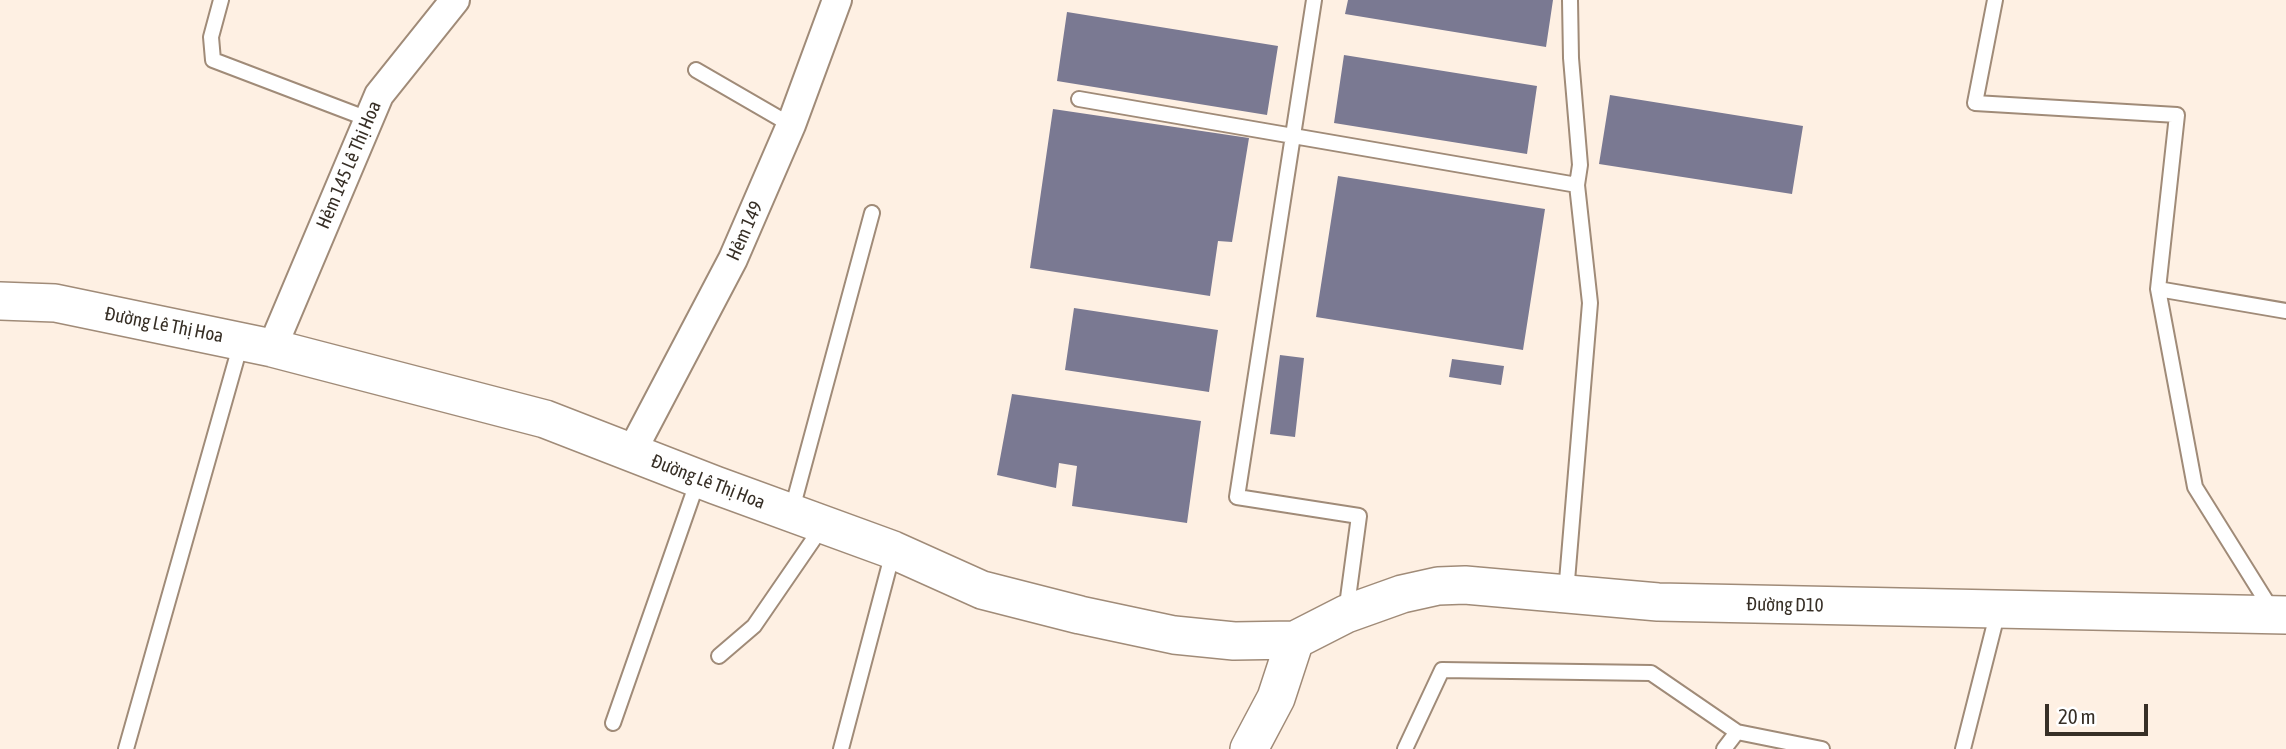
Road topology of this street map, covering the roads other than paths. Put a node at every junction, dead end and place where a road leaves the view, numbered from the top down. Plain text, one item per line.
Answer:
1 (221, 0) edge
2 (455, 0) edge
3 (837, 0) edge
4 (1314, 0) edge
5 (1570, 0) edge
6 (1995, 0) edge
7 (696, 70) dead end
8 (1079, 99) dead end
9 (369, 119) junction
10 (791, 125) junction
11 (1293, 135) junction
12 (1577, 186) junction
13 (872, 213) dead end
14 (2158, 289) junction
15 (0, 301) edge
16 (2286, 311) edge
17 (257, 344) junction
18 (631, 453) junction
19 (698, 478) junction
20 (807, 519) junction
21 (893, 550) junction
22 (1566, 595) junction
23 (1999, 609) junction
24 (1346, 614) junction
25 (2281, 615) edge
26 (1295, 640) junction
27 (719, 656) dead end
28 (613, 723) dead end
29 (1737, 732) junction
30 (126, 749) edge
31 (841, 749) edge
32 (1249, 749) edge
33 (1405, 749) edge
34 (1724, 749) edge
35 (1822, 749) edge
36 (1963, 749) edge

1 - 9 lane
2 - 9 street, Hẻm 145 Lê Thị Hoa
3 - 10 street, Hẻm 149
4 - 11 lane
5 - 12 lane
6 - 14 lane
7 - 10 lane
8 - 11 lane
9 - 17 street, Hẻm 145 Lê Thị Hoa
10 - 18 street, Hẻm 149
11 - 12 lane
11 - 24 lane
12 - 22 lane
13 - 20 lane
14 - 16 lane
14 - 25 lane
15 - 17 street, Đường Lê Thị Hoa
17 - 18 street, Đường Lê Thị Hoa
17 - 30 lane
18 - 19 street, Đường Lê Thị Hoa
19 - 20 street, Đường Lê Thị Hoa
19 - 28 lane
20 - 21 street, Đường Lê Thị Hoa
20 - 27 lane
21 - 26 street, Đường Lê Thị Hoa
21 - 31 lane
22 - 23 street, Đường D10
22 - 24 street, Đường D10
23 - 25 street, Đường D10
23 - 36 lane
24 - 26 street, Đường D10
26 - 32 street
29 - 33 lane
29 - 34 lane
29 - 35 lane

